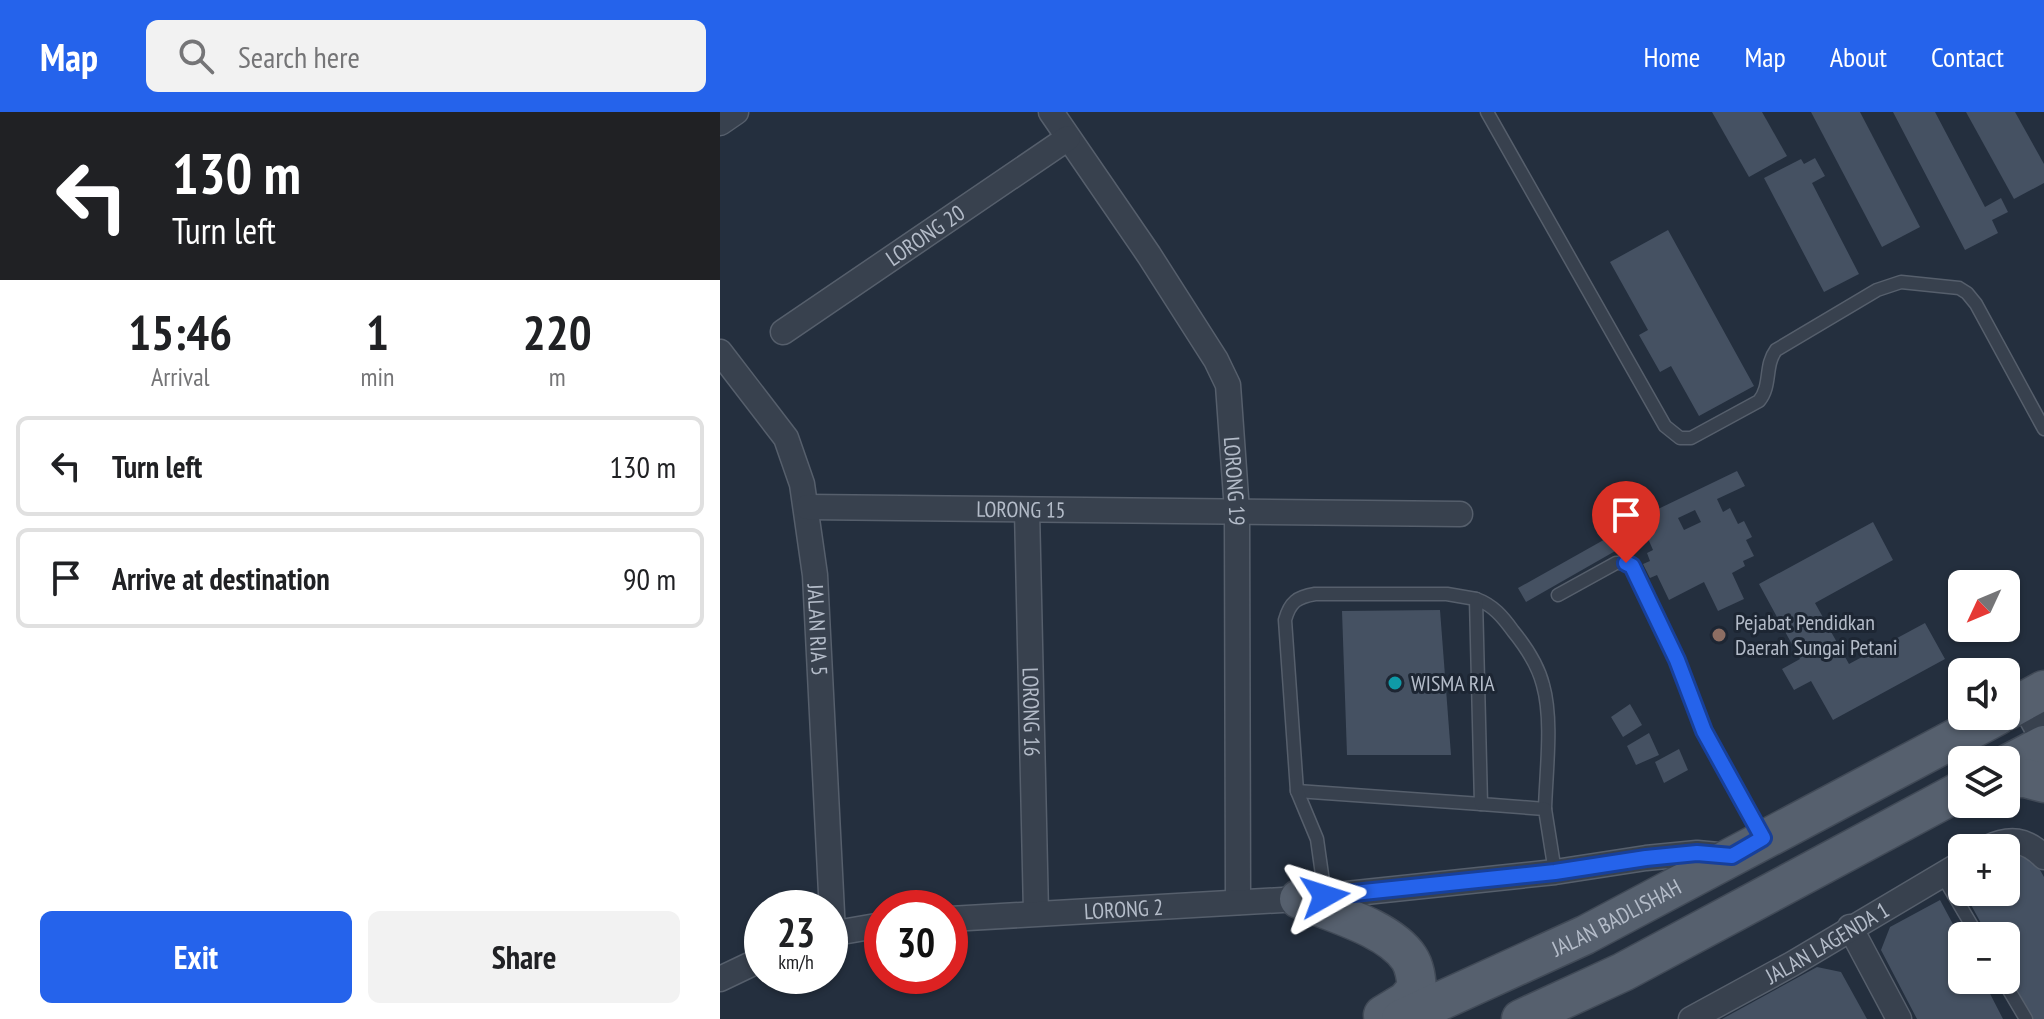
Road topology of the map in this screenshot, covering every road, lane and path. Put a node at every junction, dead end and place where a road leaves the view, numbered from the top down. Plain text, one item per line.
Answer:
1 (736, 112) edge
2 (1051, 112) edge
3 (1487, 112) edge
4 (720, 123) edge
5 (1068, 138) junction
6 (783, 332) dead end
7 (720, 352) edge
8 (2044, 429) edge
9 (807, 507) junction
10 (1027, 510) junction
11 (1237, 511) junction
12 (1460, 514) dead end
13 (1558, 595) dead end
14 (1476, 599) junction
15 (2020, 706) edge
16 (1969, 730) edge
17 (2044, 735) edge
18 (2044, 745) edge
19 (2020, 758) edge
20 (2020, 778) edge
21 (2044, 783) edge
22 (1297, 791) junction
23 (1948, 798) edge
24 (1481, 804) junction
25 (1545, 809) junction
26 (2020, 842) edge
27 (1747, 847) junction
28 (2038, 851) edge
29 (1948, 871) edge
30 (1555, 872) junction
31 (829, 890) edge
32 (1312, 898) junction
33 (1238, 902) junction
34 (1036, 913) junction
35 (968, 918) edge
36 (1850, 927) junction
37 (744, 968) edge
38 (720, 979) edge
39 (2011, 994) edge
40 (1897, 1018) edge
41 (1377, 1019) edge
42 (1401, 1019) edge
43 (1521, 1019) edge
44 (1691, 1019) edge
45 (2026, 1019) edge

1 - 4 street
2 - 5 street, LORONG 19
3 - 8 lane
5 - 6 street, LORONG 20
5 - 11 street, LORONG 19
7 - 9 street, JALAN RIA 5
9 - 10 street, LORONG 15
9 - 31 street, JALAN RIA 5
10 - 11 street, LORONG 15
10 - 34 street, LORONG 16
11 - 12 street, LORONG 15
11 - 33 street, LORONG 19
13 - 27 lane
14 - 22 lane
14 - 24 lane
14 - 25 lane
15 - 17 street
16 - 27 main road, JALAN BADLISHAH
18 - 19 main road
20 - 21 main road
22 - 24 lane
22 - 32 lane
23 - 43 main road
24 - 25 lane
25 - 30 lane
26 - 28 street
27 - 30 street, LORONG 2
27 - 42 main road, JALAN BADLISHAH
29 - 36 street, JALAN LAGENDA 1
30 - 32 street, LORONG 2
32 - 33 street, LORONG 2
32 - 41 main road
33 - 34 street, LORONG 2
34 - 35 street, LORONG 2
36 - 40 street
36 - 44 street, JALAN LAGENDA 1
37 - 38 street
39 - 45 lane

